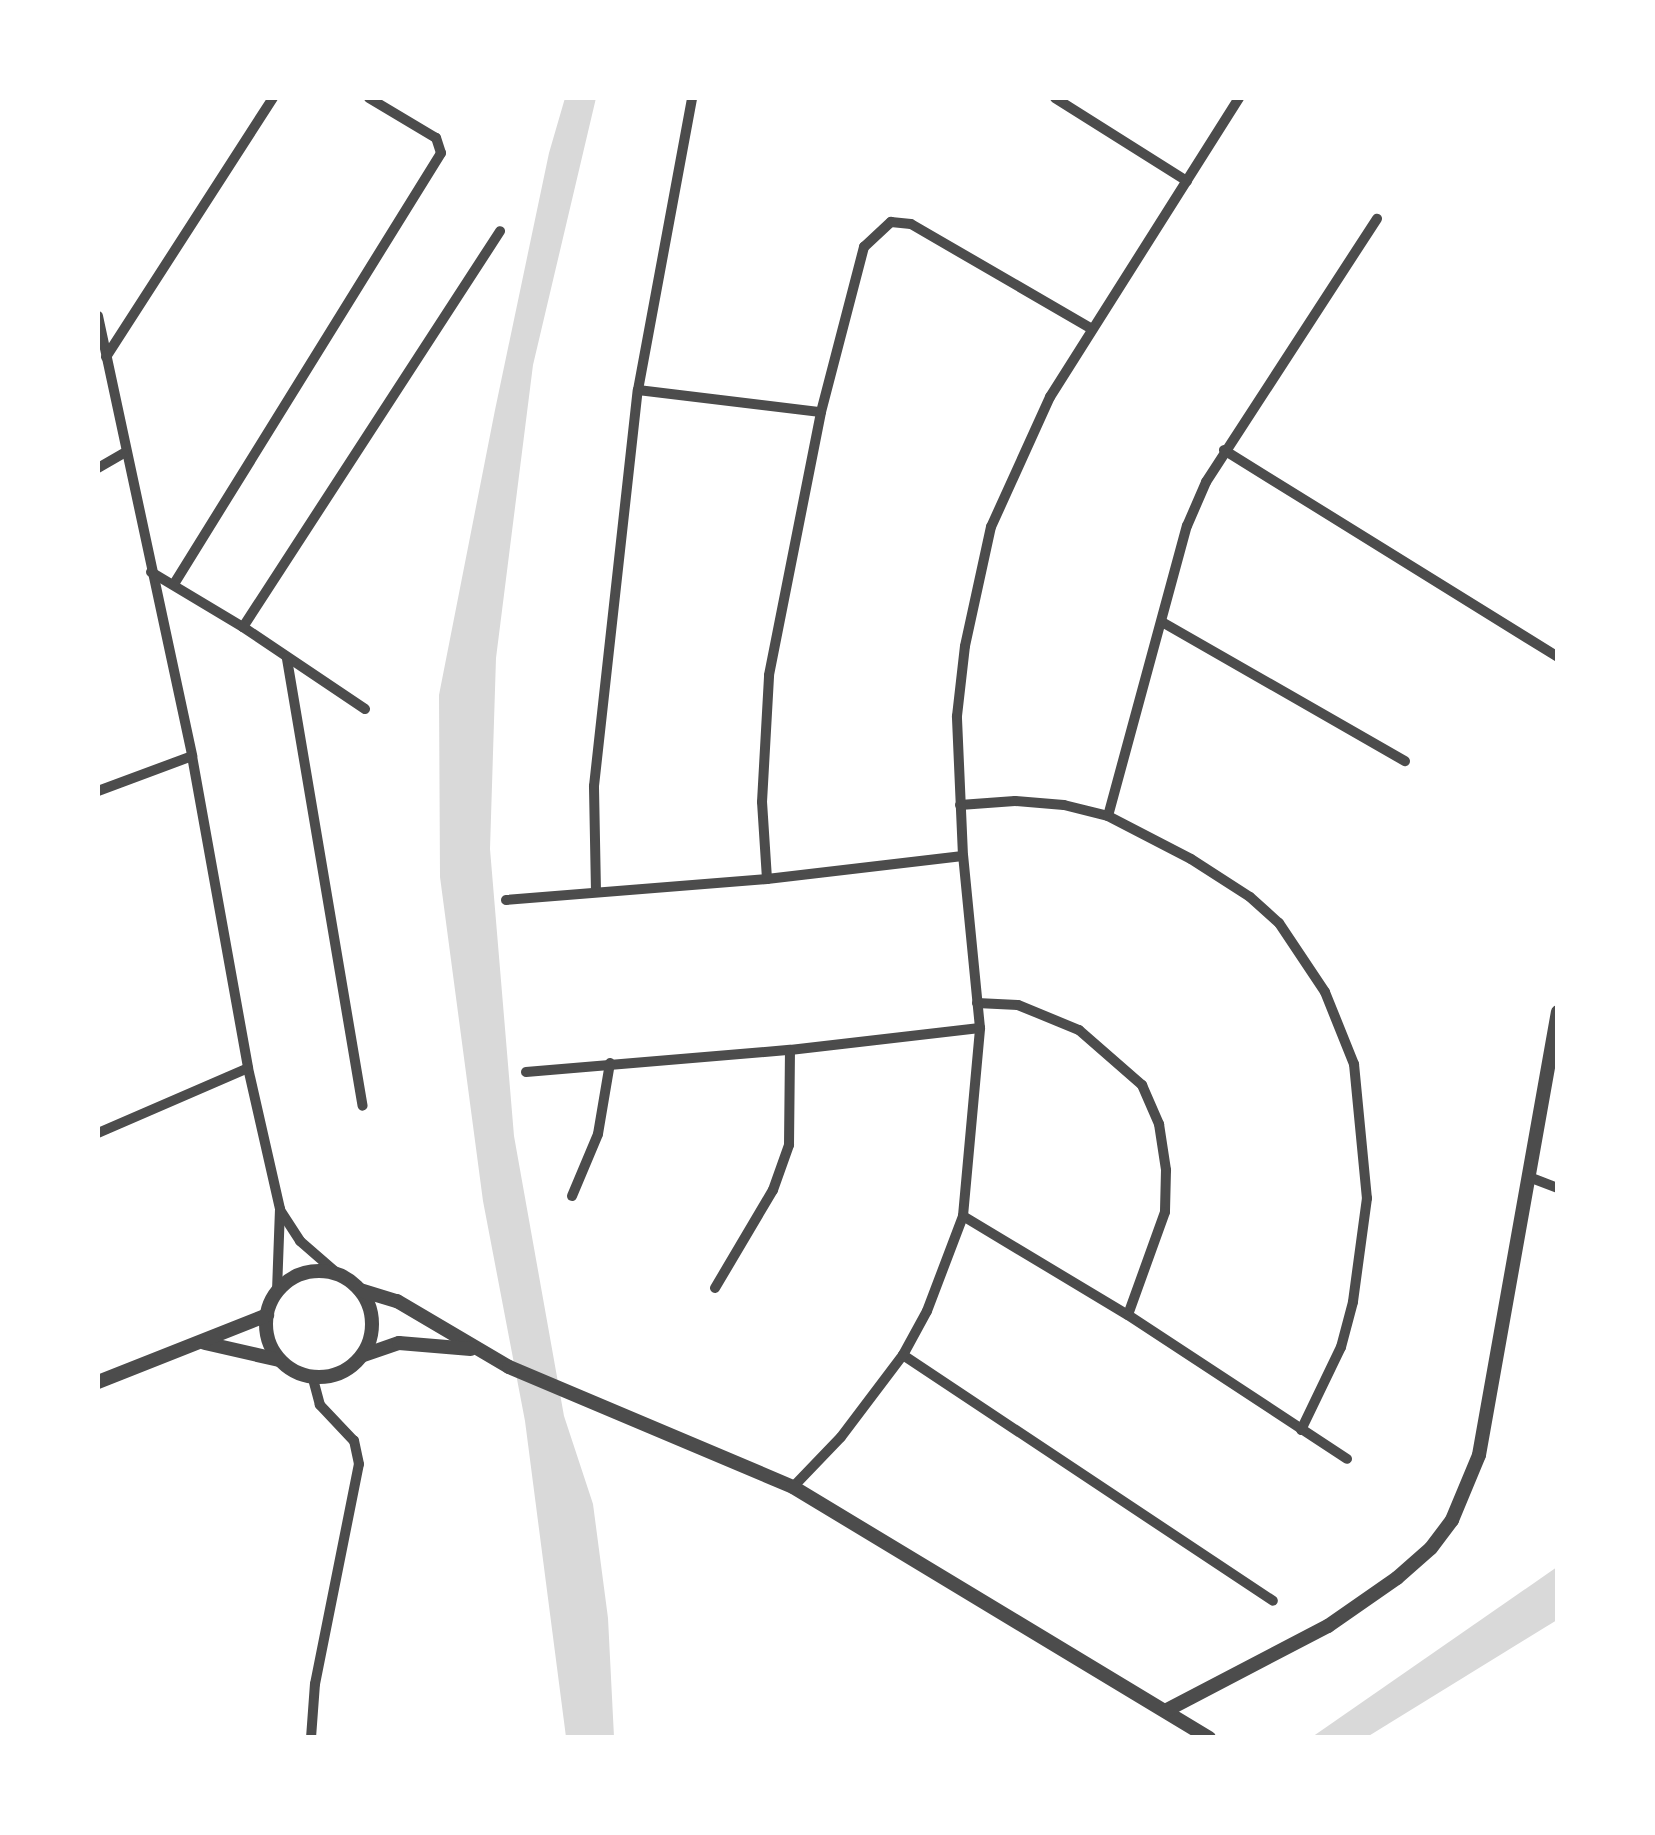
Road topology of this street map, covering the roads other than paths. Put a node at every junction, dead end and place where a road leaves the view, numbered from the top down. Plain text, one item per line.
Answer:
1 (274, 98) edge
2 (369, 98) edge
3 (692, 98) edge
4 (1055, 98) edge
5 (1240, 98) edge
6 (382, 101) edge
7 (1188, 181) junction
8 (1377, 219) dead end
9 (500, 231) dead end
10 (98, 316) edge
11 (1092, 330) junction
12 (106, 357) junction
13 (638, 390) junction
14 (820, 412) junction
15 (1224, 450) junction
16 (124, 454) junction
17 (98, 468) edge
18 (151, 572) junction
19 (174, 584) junction
20 (1162, 622) junction
21 (243, 627) junction
22 (1558, 657) edge
23 (287, 658) junction
24 (365, 709) dead end
25 (192, 756) junction
26 (1405, 762) dead end
27 (98, 791) edge
28 (960, 806) junction
29 (1108, 816) junction
30 (963, 856) junction
31 (767, 879) junction
32 (596, 892) junction
33 (506, 900) dead end
34 (977, 1003) junction
35 (1558, 1012) edge
36 (980, 1028) junction
37 (790, 1050) junction
38 (610, 1063) junction
39 (248, 1068) junction
40 (526, 1072) dead end
41 (363, 1106) dead end
42 (98, 1133) edge
43 (1529, 1177) junction
44 (1558, 1188) edge
45 (572, 1196) dead end
46 (280, 1209) junction
47 (963, 1216) junction
48 (338, 1274) junction
49 (715, 1288) dead end
50 (360, 1290) junction
51 (278, 1291) junction
52 (1128, 1314) junction
53 (266, 1315) junction
54 (205, 1343) junction
55 (472, 1349) junction
56 (364, 1354) junction
57 (903, 1355) junction
58 (279, 1360) junction
59 (312, 1378) junction
60 (98, 1382) edge
61 (1300, 1430) junction
62 (1347, 1459) dead end
63 (793, 1487) junction
64 (1274, 1601) dead end
65 (1167, 1710) junction
66 (312, 1738) edge
67 (1209, 1738) edge

1 - 12 street
2 - 6 street
3 - 13 street
4 - 7 street
5 - 7 street
6 - 19 street
7 - 11 street
8 - 15 street
9 - 21 street
10 - 12 street
11 - 14 street
11 - 28 street
12 - 16 street
13 - 14 street
13 - 32 street
14 - 31 street
15 - 20 street
15 - 22 street
16 - 17 street
16 - 18 street
18 - 19 street
18 - 25 street
19 - 21 street
20 - 26 street
20 - 29 street
21 - 23 street
23 - 24 street
23 - 41 street
25 - 27 street
25 - 39 street
28 - 29 street
28 - 30 street
29 - 61 street
30 - 31 street
30 - 34 street
31 - 32 street
32 - 33 street
34 - 36 street
34 - 52 street
35 - 43 street
36 - 37 street
36 - 47 street
37 - 38 street
37 - 49 street
38 - 40 street
38 - 45 street
39 - 42 street
39 - 46 street
43 - 44 street
43 - 65 street
46 - 48 street
46 - 51 street
47 - 52 street
47 - 57 street
48 - 50 street
48 - 51 street
50 - 55 street
50 - 56 street
51 - 53 street
52 - 61 street
53 - 54 street
53 - 58 street
54 - 58 street
54 - 60 street
55 - 56 street
55 - 63 street
56 - 59 street
57 - 63 street
57 - 64 street
58 - 59 street
59 - 66 street
61 - 62 street
63 - 65 street
65 - 67 street

